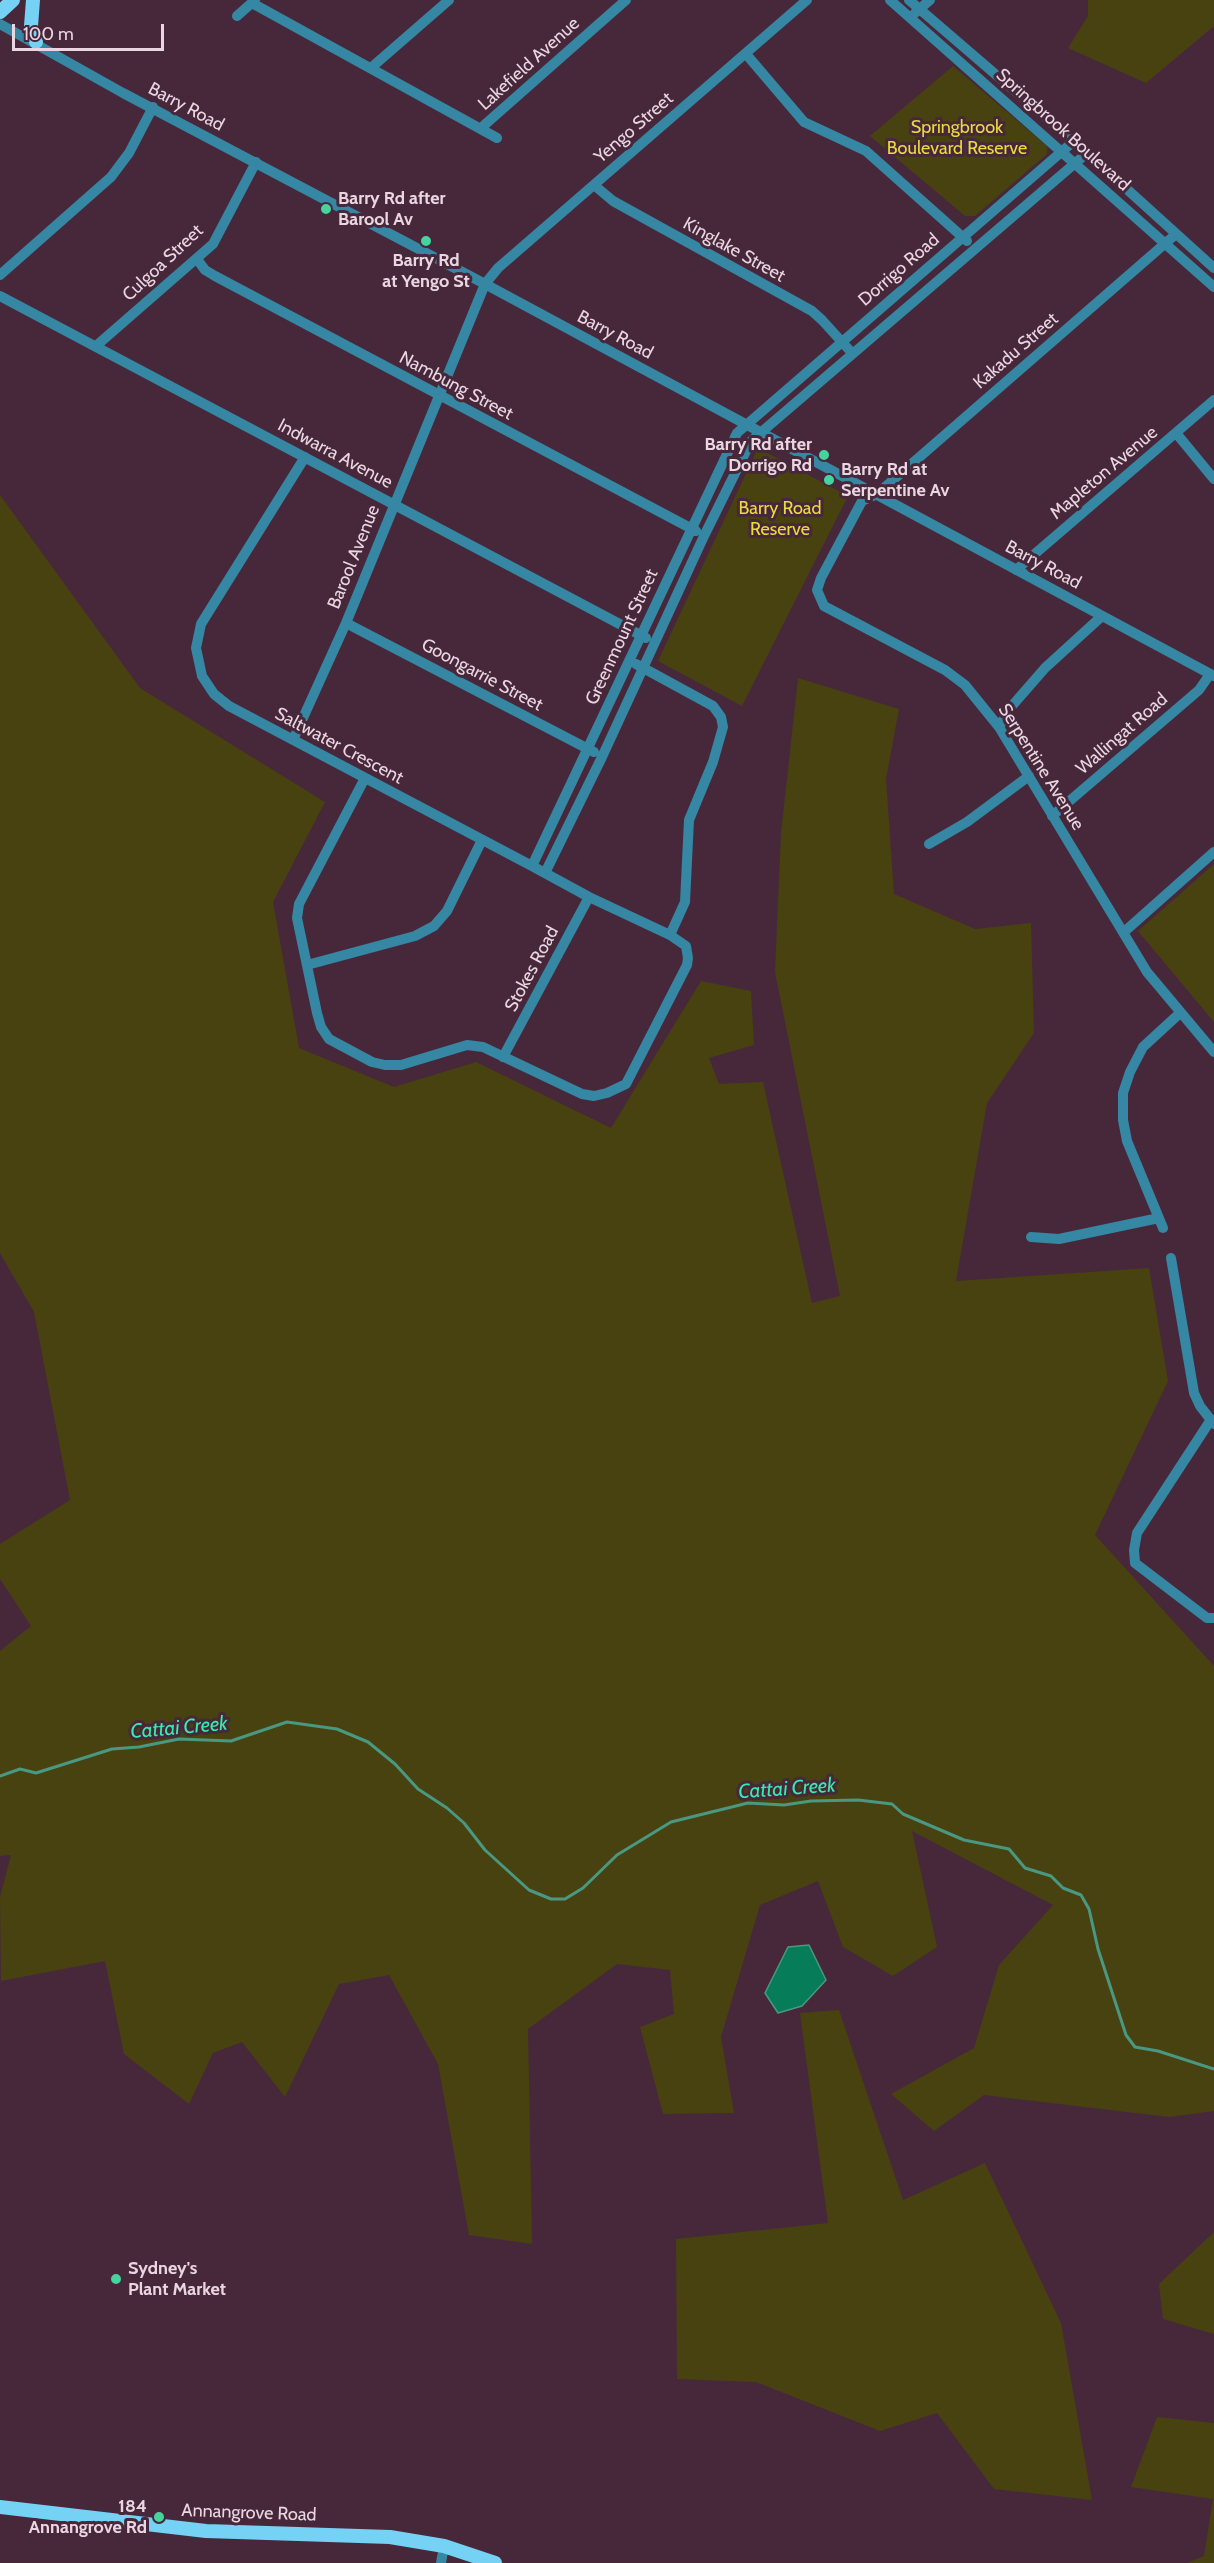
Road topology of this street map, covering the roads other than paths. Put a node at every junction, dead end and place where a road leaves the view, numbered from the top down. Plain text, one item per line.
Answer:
1 (13, 0) edge
2 (33, 0) edge
3 (448, 0) edge
4 (626, 0) edge
5 (807, 0) edge
6 (890, 0) edge
7 (909, 0) edge
8 (930, 0) edge
9 (253, 1) edge
10 (920, 9) junction
11 (0, 12) edge
12 (237, 16) dead end
13 (910, 18) junction
14 (0, 24) edge
15 (36, 42) junction
16 (746, 54) junction
17 (372, 67) junction
18 (153, 107) junction
19 (481, 128) junction
20 (497, 138) dead end
21 (1074, 141) junction
22 (1063, 151) junction
23 (1087, 153) junction
24 (256, 162) junction
25 (1076, 162) junction
26 (594, 185) junction
27 (1176, 234) junction
28 (963, 237) junction
29 (1164, 243) junction
30 (974, 249) junction
31 (196, 259) junction
32 (1214, 268) edge
33 (0, 275) edge
34 (485, 284) junction
35 (1214, 286) edge
36 (0, 296) edge
37 (842, 342) junction
38 (96, 346) junction
39 (852, 353) junction
40 (440, 397) junction
41 (1214, 400) edge
42 (747, 426) junction
43 (760, 433) junction
44 (1176, 433) junction
45 (305, 457) junction
46 (1214, 479) edge
47 (877, 494) junction
48 (393, 504) junction
49 (691, 528) junction
50 (704, 536) junction
51 (1016, 570) junction
52 (1102, 616) junction
53 (346, 623) junction
54 (641, 635) junction
55 (654, 642) junction
56 (630, 660) junction
57 (642, 667) junction
58 (1212, 675) edge
59 (999, 727) junction
60 (293, 740) junction
61 (589, 749) junction
62 (602, 757) junction
63 (1029, 776) junction
64 (365, 778) junction
65 (1052, 816) junction
66 (482, 840) junction
67 (929, 843) dead end
68 (1214, 852) edge
69 (532, 866) junction
70 (545, 873) junction
71 (589, 897) junction
72 (1124, 932) junction
73 (670, 935) junction
74 (307, 965) junction
75 (1180, 1014) junction
76 (1214, 1052) edge
77 (504, 1057) junction
78 (1031, 1237) dead end
79 (1171, 1258) dead end
80 (1212, 1423) edge
81 (1214, 1618) edge
82 (0, 2507) edge
83 (444, 2546) junction
84 (441, 2563) edge
85 (495, 2563) edge

1 - 11 main road
2 - 15 main road
3 - 17 street
4 - 19 street, Lakefield Avenue
5 - 16 street, Yengo Street
6 - 13 street, Springbrook Boulevard
7 - 10 street, Springbrook Boulevard
8 - 10 street
9 - 12 street
9 - 17 street
10 - 13 street
10 - 21 street, Springbrook Boulevard
13 - 22 street, Springbrook Boulevard
14 - 15 street, Barry Road
15 - 18 street, Barry Road
16 - 26 street, Yengo Street
16 - 28 street
17 - 19 street
18 - 24 street, Barry Road
18 - 33 street
19 - 20 street
21 - 22 street, Dorrigo Road
21 - 23 street, Springbrook Boulevard
22 - 25 street, Springbrook Boulevard
22 - 28 street, Dorrigo Road
23 - 25 street, Dorrigo Road
23 - 27 street, Springbrook Boulevard
24 - 31 street, Culgoa Street
24 - 34 street, Barry Road
25 - 29 street, Springbrook Boulevard
25 - 30 street, Dorrigo Road
26 - 34 street, Yengo Street
26 - 37 street, Kinglake Street
27 - 29 street, Kakadu Street
27 - 32 street, Springbrook Boulevard
28 - 30 street
28 - 37 street, Dorrigo Road
29 - 35 street, Springbrook Boulevard
29 - 47 street, Kakadu Street
30 - 39 street, Dorrigo Road
31 - 38 street, Culgoa Street
31 - 40 street, Nambung Street
34 - 40 street, Barool Avenue
34 - 42 street, Barry Road
36 - 38 street, Indwarra Avenue
37 - 39 street, Kinglake Street
37 - 42 street, Dorrigo Road
38 - 45 street, Indwarra Avenue
39 - 43 street, Dorrigo Road
40 - 48 street, Barool Avenue
40 - 49 street, Nambung Street
41 - 44 street, Mapleton Avenue
42 - 43 street, Barry Road
42 - 49 street, Greenmount Street
43 - 47 street, Barry Road
43 - 50 street, Greenmount Street
44 - 46 street
44 - 51 street, Mapleton Avenue
45 - 48 street, Indwarra Avenue
45 - 60 street, Saltwater Crescent
47 - 51 street, Barry Road
47 - 59 street, Serpentine Avenue
48 - 53 street, Barool Avenue
48 - 54 street, Indwarra Avenue
49 - 50 street, Nambung Street
49 - 54 street, Greenmount Street
50 - 55 street, Greenmount Street
51 - 52 street, Barry Road
52 - 58 street, Barry Road
52 - 59 street
53 - 60 street, Barool Avenue
53 - 61 street, Goongarrie Street
54 - 55 street, Indwarra Avenue
54 - 56 street, Greenmount Street
55 - 57 street, Greenmount Street
56 - 57 street
56 - 61 street, Greenmount Street
57 - 62 street, Greenmount Street
57 - 73 street
58 - 65 street, Wallingat Road
59 - 63 street, Serpentine Avenue
60 - 64 street, Saltwater Crescent
61 - 62 street, Goongarrie Street
61 - 69 street, Greenmount Street
62 - 70 street, Greenmount Street
63 - 65 street, Serpentine Avenue
63 - 67 street
64 - 66 street, Saltwater Crescent
64 - 74 street
65 - 72 street, Serpentine Avenue
66 - 69 street, Saltwater Crescent
66 - 74 street
68 - 72 street
69 - 70 street, Saltwater Crescent
70 - 71 street, Saltwater Crescent
71 - 73 street, Saltwater Crescent
71 - 77 street, Stokes Road
72 - 75 street, Serpentine Avenue
73 - 77 street, Saltwater Crescent
74 - 77 street
75 - 76 street, Serpentine Avenue
75 - 78 street
79 - 80 street
80 - 81 street
82 - 83 main road, Annangrove Road
83 - 84 street
83 - 85 main road, Annangrove Road

